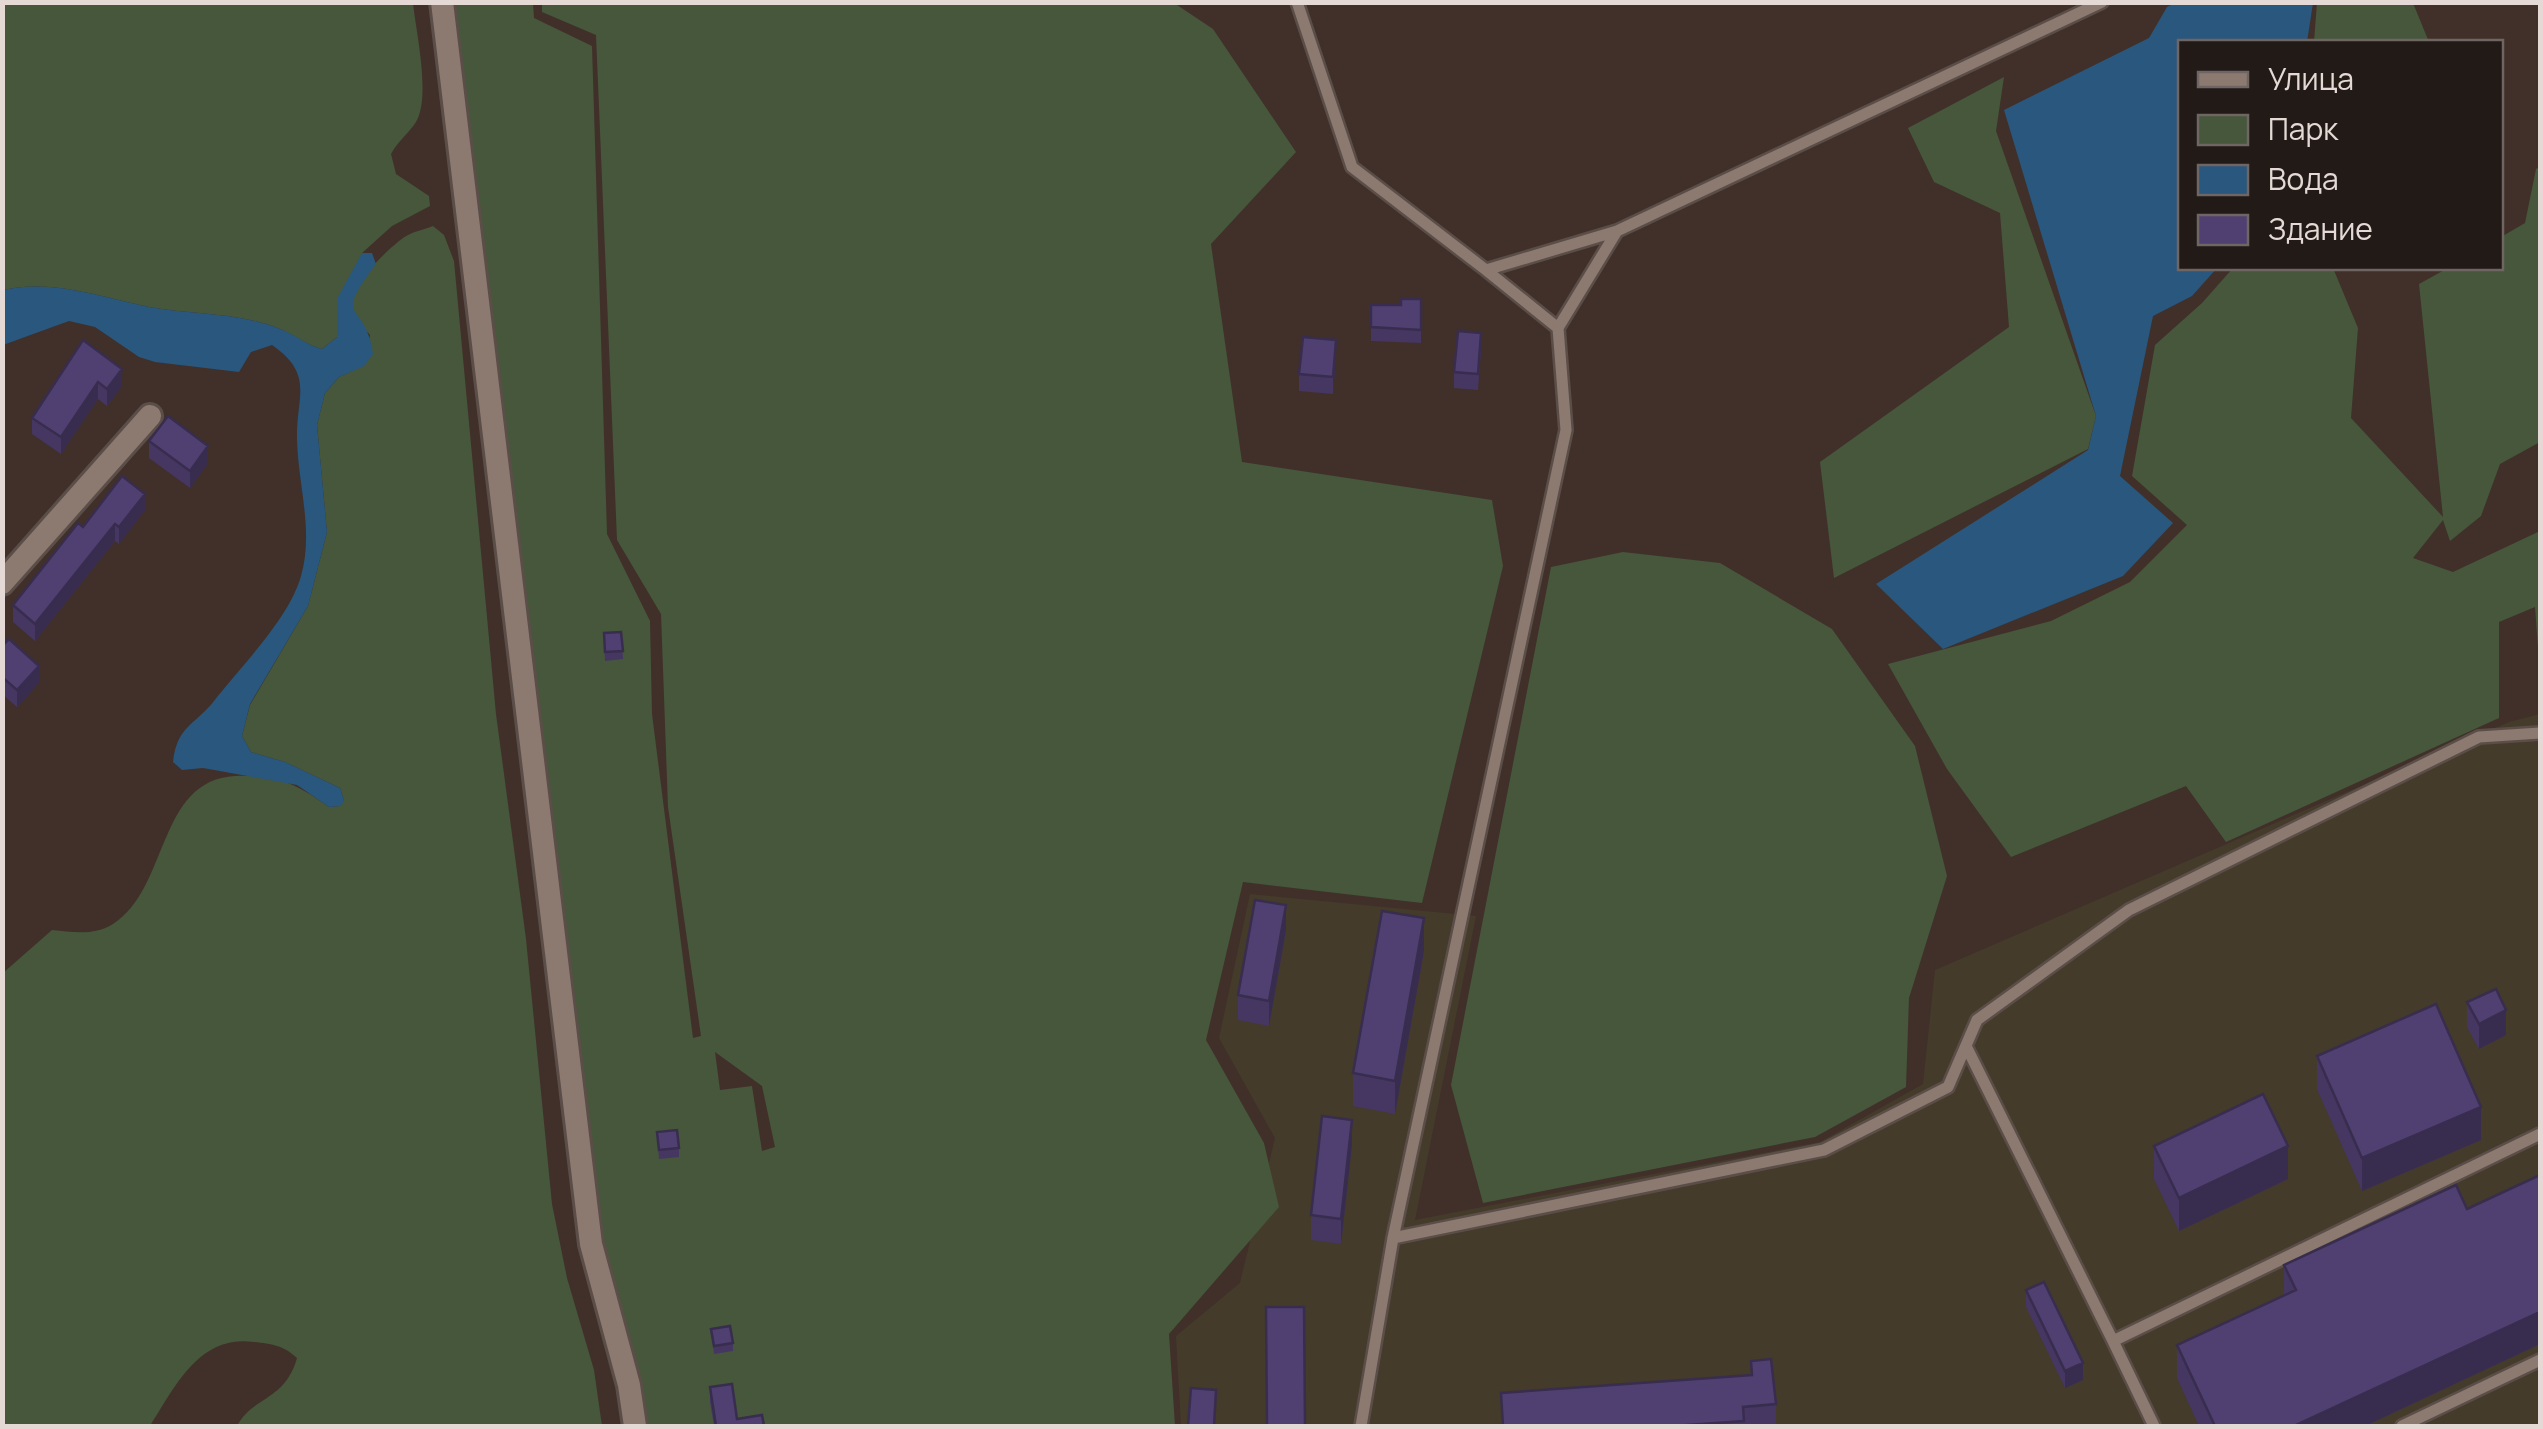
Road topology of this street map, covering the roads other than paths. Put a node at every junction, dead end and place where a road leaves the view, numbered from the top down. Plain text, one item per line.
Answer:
1 (442, 2) edge
2 (1298, 2) edge
3 (2102, 2) edge
4 (1617, 232) junction
5 (1486, 270) junction
6 (1558, 328) junction
7 (150, 416) dead end
8 (2, 583) edge
9 (2540, 733) edge
10 (1966, 1046) junction
11 (2540, 1134) edge
12 (1393, 1238) junction
13 (2113, 1341) junction
14 (2540, 1360) edge
15 (634, 1426) edge
16 (1361, 1426) edge
17 (2154, 1426) edge
18 (2402, 1426) edge

1 - 15 street
2 - 5 lane
3 - 4 lane
4 - 5 lane
4 - 6 lane
5 - 6 lane
6 - 12 lane
7 - 8 street
9 - 10 lane
10 - 12 lane
10 - 13 lane
11 - 13 lane
12 - 16 lane
13 - 17 lane
14 - 18 lane

